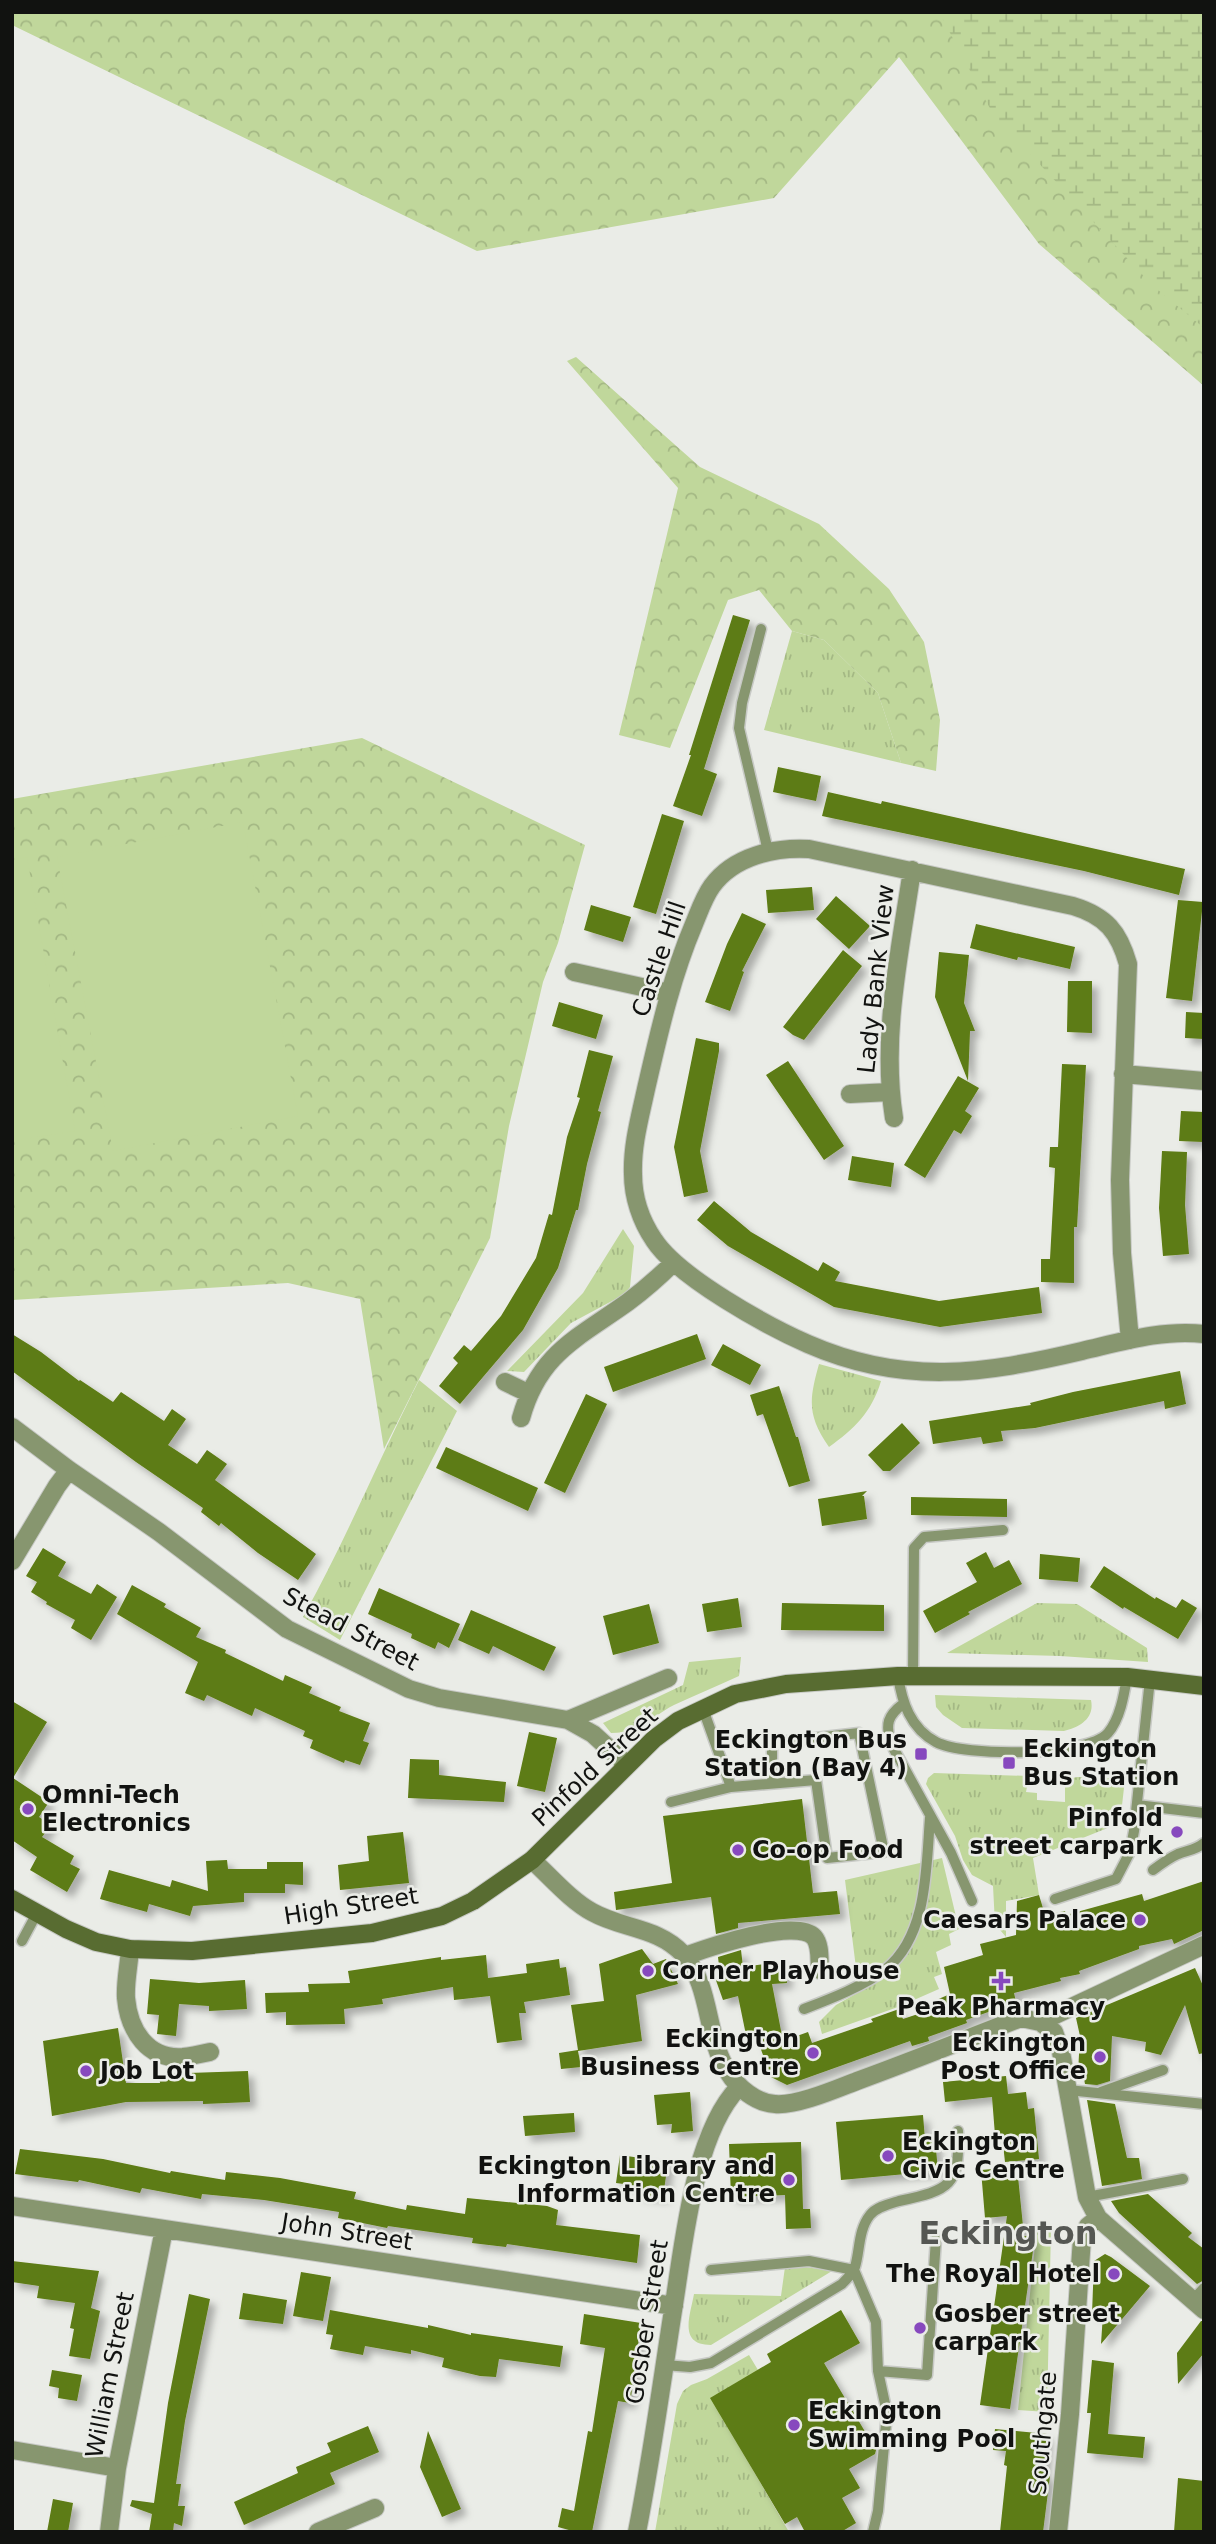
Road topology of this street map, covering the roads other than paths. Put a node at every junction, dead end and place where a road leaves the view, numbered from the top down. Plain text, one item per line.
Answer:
1 (761, 629) dead end
2 (768, 851) junction
3 (912, 870) junction
4 (574, 972) dead end
5 (669, 993) junction
6 (1123, 1074) junction
7 (1204, 1080) edge
8 (890, 1092) junction
9 (850, 1094) dead end
10 (894, 1118) dead end
11 (673, 1263) junction
12 (1204, 1334) edge
13 (1130, 1340) junction
14 (505, 1382) dead end
15 (528, 1393) junction
16 (522, 1418) dead end
17 (12, 1427) edge
18 (69, 1470) junction
19 (1003, 1530) dead end
20 (12, 1562) edge
21 (905, 1676) junction
22 (1127, 1677) junction
23 (668, 1678) dead end
24 (1150, 1679) junction
25 (1204, 1686) edge
26 (903, 1704) junction
27 (703, 1709) junction
28 (568, 1720) junction
29 (626, 1764) junction
30 (772, 1783) junction
31 (731, 1787) junction
32 (671, 1802) dead end
33 (1137, 1805) junction
34 (1204, 1813) edge
35 (930, 1818) junction
36 (1204, 1843) edge
37 (532, 1860) junction
38 (1153, 1870) dead end
39 (12, 1899) edge
40 (1055, 1899) dead end
41 (972, 1901) dead end
42 (37, 1913) junction
43 (22, 1941) dead end
44 (1204, 1945) edge
45 (130, 1949) junction
46 (685, 1956) junction
47 (820, 1970) dead end
48 (804, 2009) dead end
49 (1040, 2022) junction
50 (210, 2052) dead end
51 (1163, 2070) dead end
52 (739, 2087) junction
53 (1068, 2090) junction
54 (1099, 2093) junction
55 (1204, 2104) edge
56 (958, 2131) dead end
57 (1183, 2179) dead end
58 (1087, 2197) junction
59 (12, 2206) edge
60 (1098, 2218) junction
61 (164, 2229) junction
62 (936, 2239) dead end
63 (711, 2270) dead end
64 (854, 2270) junction
65 (1200, 2300) edge
66 (674, 2306) junction
67 (664, 2365) junction
68 (878, 2371) junction
69 (12, 2449) edge
70 (117, 2468) junction
71 (375, 2508) dead end
72 (109, 2532) edge
73 (318, 2532) edge
74 (637, 2532) edge
75 (873, 2532) edge
76 (1058, 2532) edge

1 - 2 lane
2 - 3 street, Castle Hill
2 - 5 street, Castle Hill
3 - 6 street, Castle Hill
3 - 8 street, Lady Bank View
4 - 5 street
5 - 11 street, Castle Hill
6 - 7 street
6 - 13 street, Castle Hill
8 - 9 street, Lady Bank View
8 - 10 street, Lady Bank View
11 - 13 street, Castle Hill
11 - 15 street
12 - 13 street, Castle Hill
14 - 15 street
15 - 16 street
17 - 18 street, Stead Street
18 - 20 street
18 - 28 street, Stead Street
19 - 21 lane
21 - 22 main road, Pinfold Street
21 - 26 lane
21 - 27 main road, Pinfold Street
22 - 24 main road, Pinfold Street
22 - 26 lane
23 - 28 street, Pinfold Street
24 - 25 main road, Pinfold Street
24 - 33 lane
26 - 35 lane
27 - 29 main road, Pinfold Street
27 - 31 lane
28 - 29 street, Stead Street
29 - 37 main road, Pinfold Street
30 - 30 lane
30 - 31 lane
31 - 32 lane
33 - 34 lane
33 - 40 lane
35 - 41 lane
35 - 48 lane
36 - 38 lane
37 - 45 main road, High Street
37 - 46 street
39 - 42 main road, High Street
42 - 43 lane
42 - 45 main road, High Street
44 - 49 street
45 - 50 street
46 - 47 street
46 - 52 street
49 - 52 street
49 - 53 street
51 - 54 lane
52 - 66 street, Gosber Street
53 - 54 lane
53 - 58 street
54 - 55 lane
56 - 64 lane
57 - 58 lane
58 - 60 street
59 - 61 street, John Street
60 - 65 street
60 - 76 street, Southgate
61 - 66 street, John Street
61 - 70 street, William Street
62 - 68 lane
63 - 64 lane
64 - 67 lane
64 - 68 lane
66 - 67 street, Gosber Street
67 - 74 street, Gosber Street
68 - 75 lane
69 - 70 street
70 - 72 street, William Street
71 - 73 street

